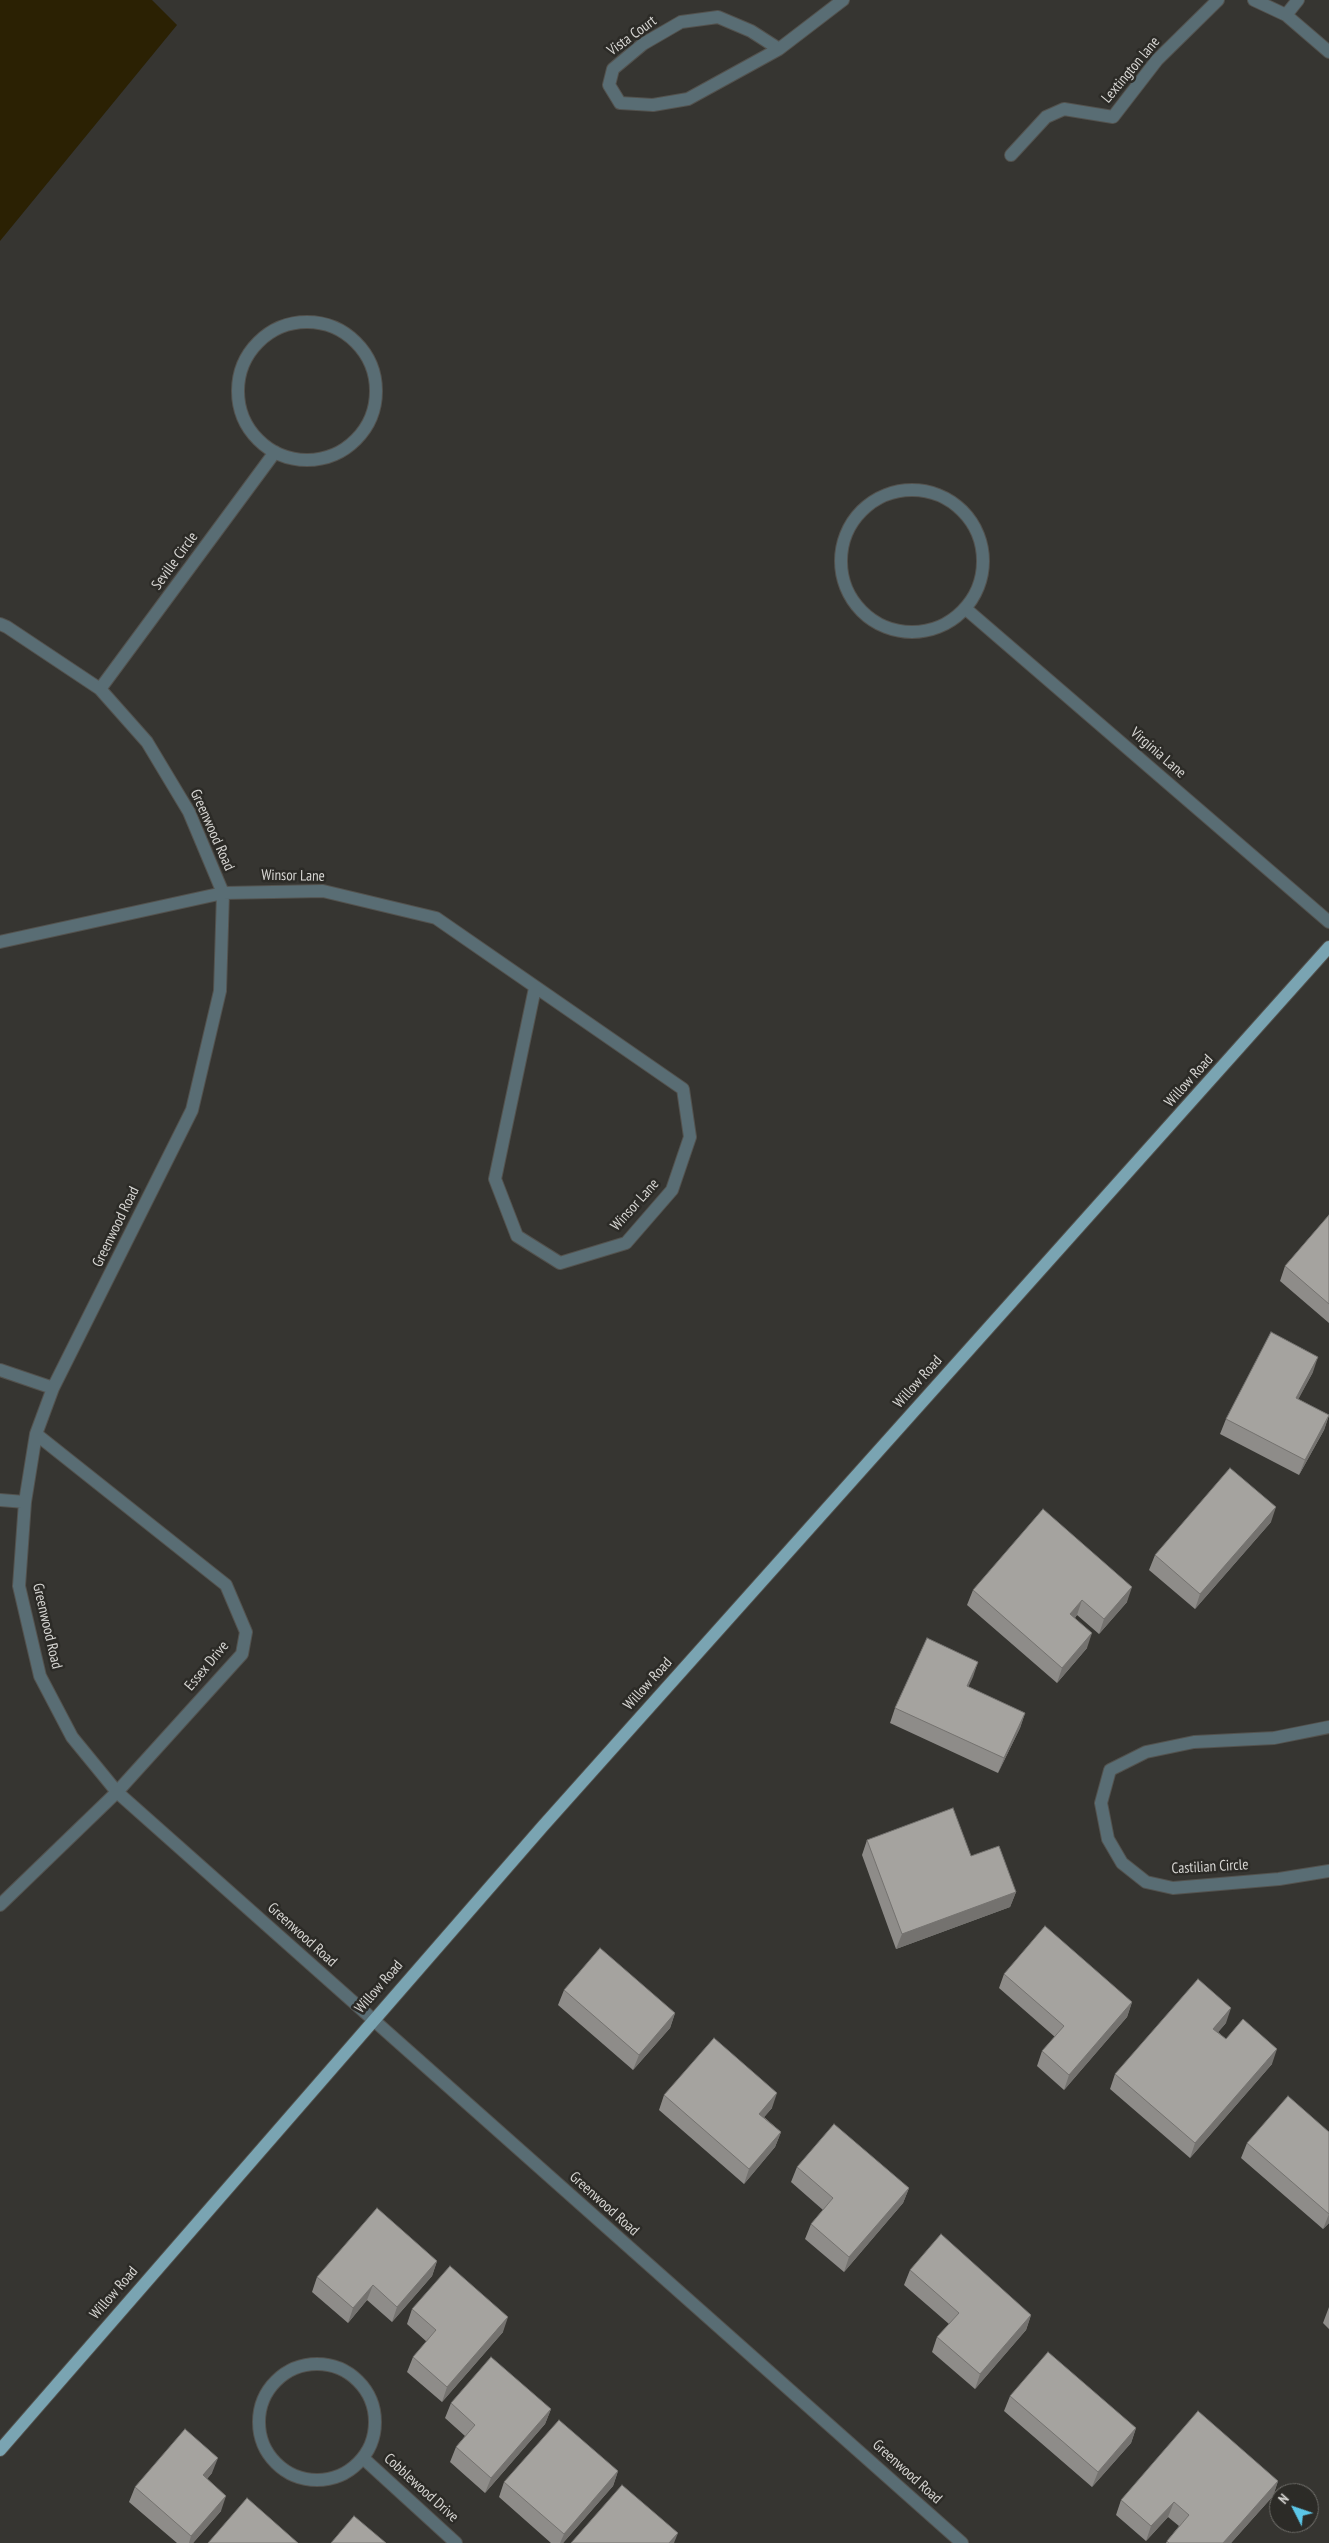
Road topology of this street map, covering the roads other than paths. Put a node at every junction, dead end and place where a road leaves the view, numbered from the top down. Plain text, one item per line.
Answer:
1 (843, 0) edge
2 (1218, 0) edge
3 (1254, 0) edge
4 (1298, 0) edge
5 (1286, 15) junction
6 (779, 49) junction
7 (1329, 52) edge
8 (1011, 155) dead end
9 (275, 452) junction
10 (966, 609) junction
11 (0, 624) edge
12 (100, 688) junction
13 (222, 893) junction
14 (1329, 922) edge
15 (0, 942) edge
16 (1329, 947) edge
17 (535, 988) junction
18 (0, 1370) edge
19 (53, 1388) junction
20 (36, 1434) junction
21 (0, 1500) edge
22 (25, 1502) junction
23 (1329, 1727) edge
24 (116, 1792) junction
25 (1329, 1871) edge
26 (0, 1905) edge
27 (372, 2020) junction
28 (0, 2450) edge
29 (363, 2458) junction
30 (456, 2543) edge
31 (962, 2543) edge

1 - 6 street, Vista Court
2 - 8 street, Lextington lane
3 - 5 street
4 - 5 street
5 - 7 street
6 - 6 street, Vista Court
9 - 9 street
9 - 12 street, Seville Circle
10 - 10 street
10 - 14 street, Virginia Lane
11 - 12 street, Greenwood Road
12 - 13 street, Greenwood Road
13 - 15 street, Winsor Lane
13 - 17 street, Winsor Lane
13 - 19 street, Greenwood Road
16 - 27 main road, Willow Road
17 - 17 street, Winsor Lane
18 - 19 street
19 - 20 street, Greenwood Road
20 - 22 street, Greenwood Road
20 - 24 street, Essex Drive
21 - 22 street
22 - 24 street, Greenwood Road
23 - 25 street, Castilian Circle
24 - 26 street, Essex Drive
24 - 27 street, Greenwood Road
27 - 28 main road, Willow Road
27 - 31 street, Greenwood Road
29 - 29 street, Cobblewood Drive
29 - 30 street, Cobblewood Drive

